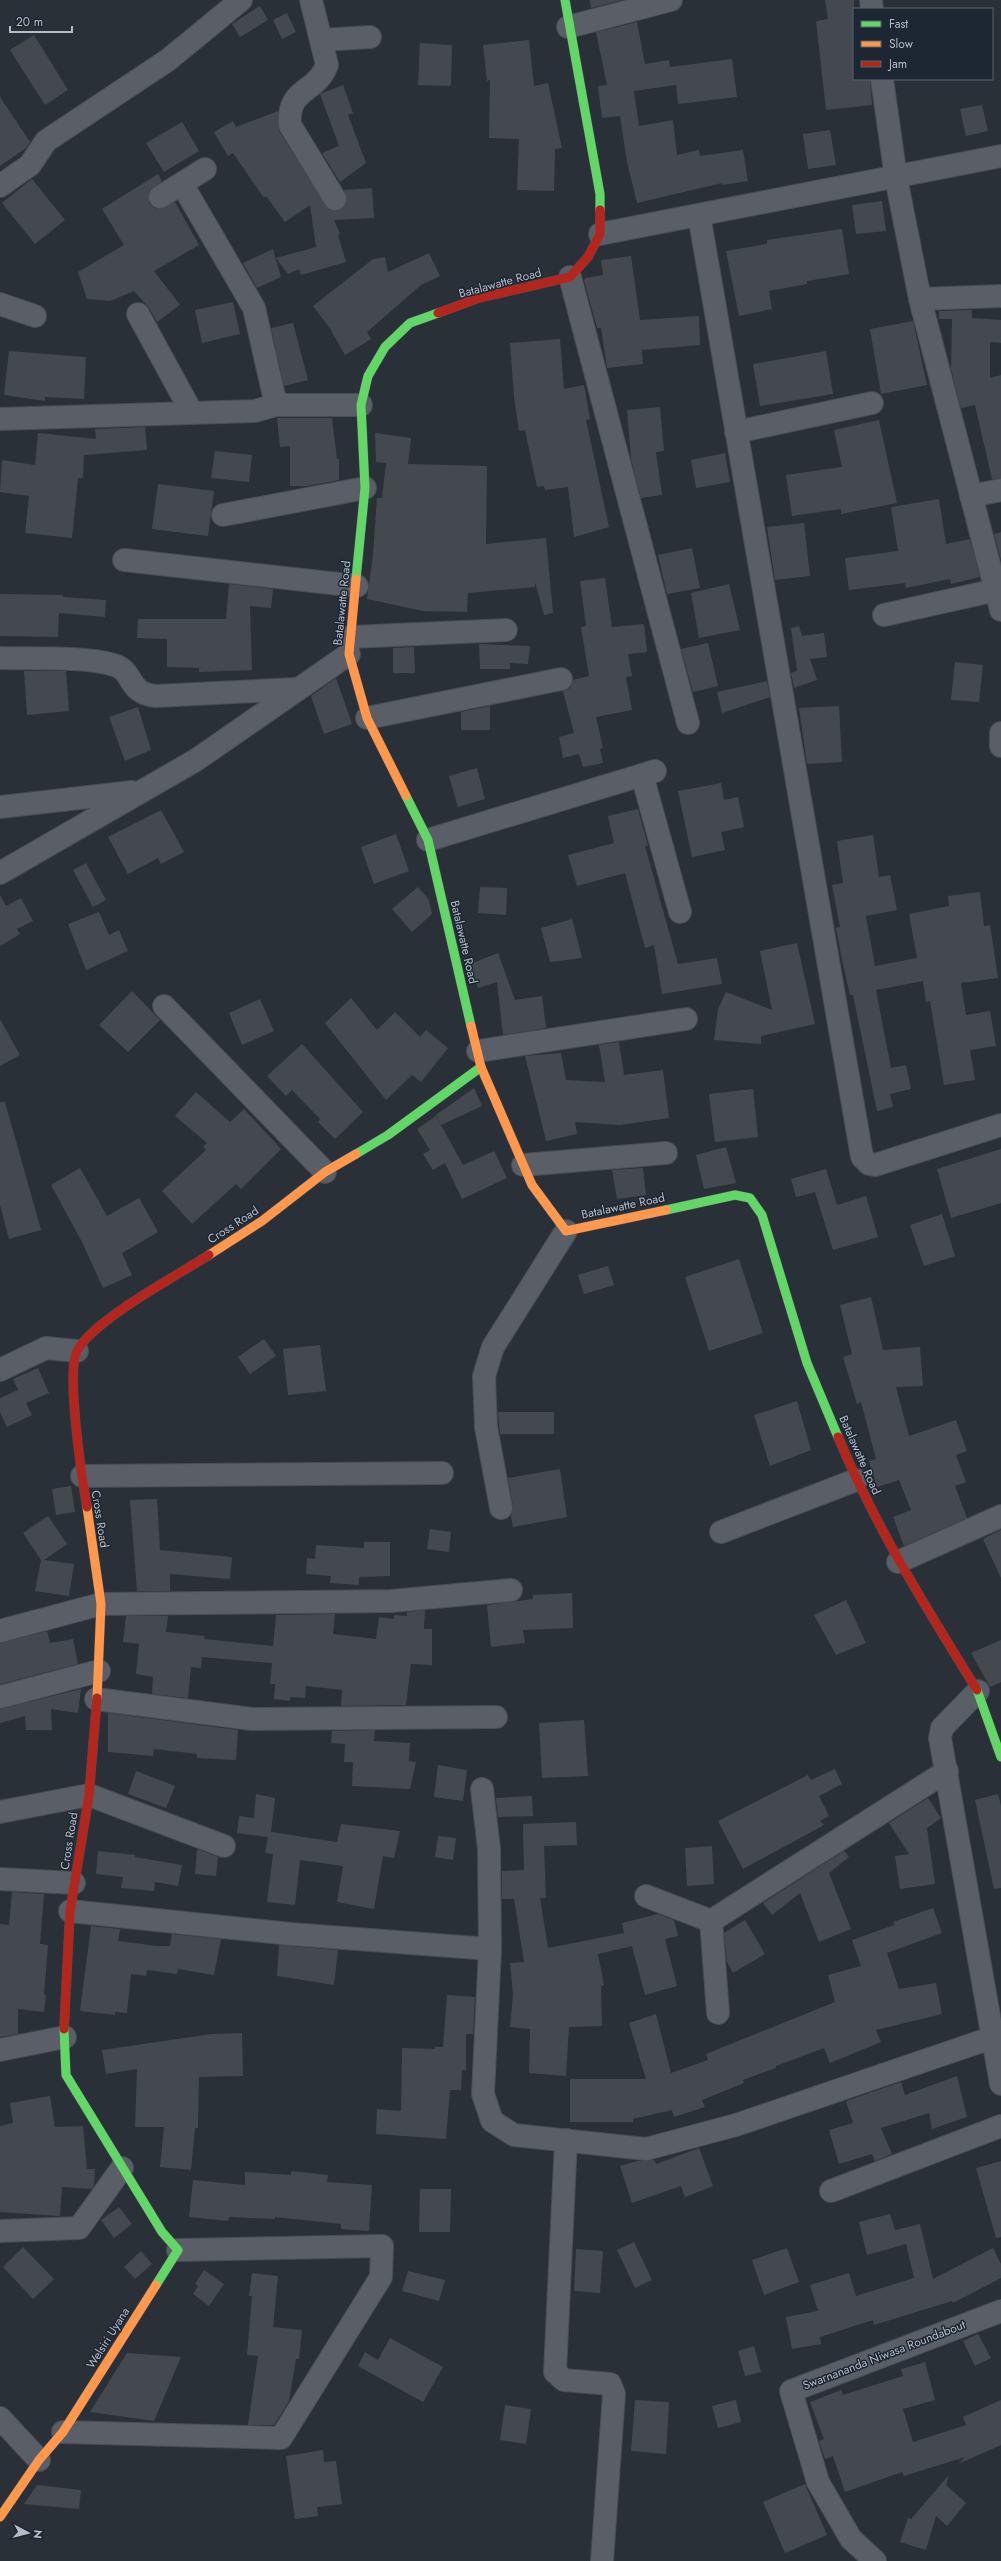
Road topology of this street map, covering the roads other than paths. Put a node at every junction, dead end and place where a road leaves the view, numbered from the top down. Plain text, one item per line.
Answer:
1 (241, 0) edge
2 (312, 0) edge
3 (565, 0) edge
4 (672, 0) edge
5 (568, 27) junction
6 (370, 37) dead end
7 (322, 40) junction
8 (882, 80) edge
9 (1001, 156) edge
10 (205, 169) dead end
11 (896, 178) junction
12 (182, 184) junction
13 (0, 186) edge
14 (160, 197) dead end
15 (335, 199) dead end
16 (699, 215) junction
17 (600, 234) junction
18 (570, 277) junction
19 (1001, 296) edge
20 (920, 299) junction
21 (0, 304) edge
22 (138, 314) dead end
23 (35, 316) dead end
24 (872, 404) dead end
25 (276, 405) junction
26 (361, 405) junction
27 (192, 413) junction
28 (0, 419) edge
29 (736, 432) junction
30 (365, 488) junction
31 (1001, 490) edge
32 (971, 496) junction
33 (223, 515) dead end
34 (124, 560) dead end
35 (356, 586) junction
36 (998, 600) edge
37 (884, 615) dead end
38 (506, 630) dead end
39 (350, 646) junction
40 (0, 658) edge
41 (561, 679) dead end
42 (297, 689) junction
43 (367, 718) junction
44 (688, 723) dead end
45 (1001, 733) edge
46 (1001, 746) edge
47 (142, 791) junction
48 (0, 807) edge
49 (428, 840) junction
50 (0, 874) edge
51 (680, 912) dead end
52 (164, 1006) dead end
53 (686, 1019) dead end
54 (480, 1059) junction
55 (1001, 1125) edge
56 (666, 1153) dead end
57 (523, 1165) junction
58 (325, 1172) junction
59 (566, 1231) junction
60 (77, 1351) junction
61 (0, 1370) edge
62 (442, 1473) dead end
63 (82, 1476) junction
64 (856, 1480) junction
65 (501, 1508) dead end
66 (1001, 1516) edge
67 (721, 1532) dead end
68 (898, 1562) junction
69 (511, 1590) dead end
70 (101, 1604) junction
71 (0, 1631) edge
72 (99, 1671) junction
73 (978, 1691) junction
74 (0, 1697) edge
75 (96, 1699) junction
76 (496, 1717) dead end
77 (1001, 1757) edge
78 (947, 1771) junction
79 (482, 1788) dead end
80 (89, 1795) junction
81 (0, 1812) edge
82 (224, 1846) dead end
83 (0, 1879) edge
84 (74, 1883) junction
85 (646, 1896) dead end
86 (70, 1911) junction
87 (711, 1920) junction
88 (490, 1949) junction
89 (718, 2013) dead end
90 (65, 2037) junction
91 (994, 2037) junction
92 (0, 2050) edge
93 (1001, 2084) edge
94 (1001, 2126) edge
95 (566, 2140) junction
96 (122, 2168) junction
97 (831, 2191) dead end
98 (0, 2231) edge
99 (178, 2250) junction
100 (1001, 2311) edge
101 (0, 2418) edge
102 (63, 2432) junction
103 (39, 2460) junction
104 (0, 2517) edge
105 (602, 2561) edge
106 (875, 2561) edge

1 - 13 street
2 - 7 street
3 - 5 street
4 - 5 street
5 - 17 street
6 - 7 street
7 - 15 street
8 - 11 street
9 - 11 street
10 - 12 street
11 - 16 street
11 - 20 street
12 - 14 street
12 - 25 street
16 - 17 street
16 - 29 street
17 - 18 street
18 - 26 street, Batalawatte Road
18 - 44 street
19 - 20 street
20 - 32 street
21 - 23 street
22 - 27 street
24 - 29 street
25 - 26 street
25 - 27 street
26 - 30 street, Batalawatte Road
27 - 28 street
29 - 55 street
30 - 33 street
30 - 35 street, Batalawatte Road
31 - 32 street
32 - 36 street
34 - 35 street
35 - 39 street, Batalawatte Road
36 - 37 street
38 - 39 street
39 - 42 street
39 - 43 street, Batalawatte Road
40 - 42 street
41 - 43 street
42 - 47 street
43 - 49 street, Batalawatte Road
45 - 46 street
47 - 48 street
47 - 50 street
49 - 51 street
49 - 54 street, Batalawatte Road
52 - 58 street
53 - 54 street
54 - 57 street, Batalawatte Road
54 - 58 street, Cross Road
56 - 57 street
57 - 59 street, Batalawatte Road
58 - 60 street, Cross Road
59 - 64 street, Batalawatte Road
59 - 65 street
60 - 61 street
60 - 63 street, Cross Road
62 - 63 street
63 - 70 street, Cross Road
64 - 67 street
64 - 68 street, Batalawatte Road
66 - 68 street
68 - 73 street, Batalawatte Road
69 - 70 street
70 - 71 street
70 - 72 street, Cross Road
72 - 74 street
72 - 75 street, Cross Road
73 - 77 street, Batalawatte Road
73 - 78 street
75 - 76 street
75 - 80 street, Cross Road
78 - 87 street
78 - 91 street
79 - 88 street
80 - 81 street
80 - 82 street
80 - 84 street, Cross Road
83 - 84 street
84 - 86 street, Cross Road
85 - 87 street
86 - 88 street
86 - 90 street, Cross Road
87 - 89 street
88 - 95 street
90 - 92 street
90 - 96 street, Cross Road
91 - 93 street
91 - 95 street
94 - 97 street
95 - 105 street
96 - 98 street
96 - 99 street
99 - 102 street, Welsiri Uyana
99 - 102 street
100 - 106 street, Swarnananda Niwasa Roundabout
101 - 103 street
102 - 103 street, Welsiri Uyana
103 - 104 street, Welsiri Uyana

